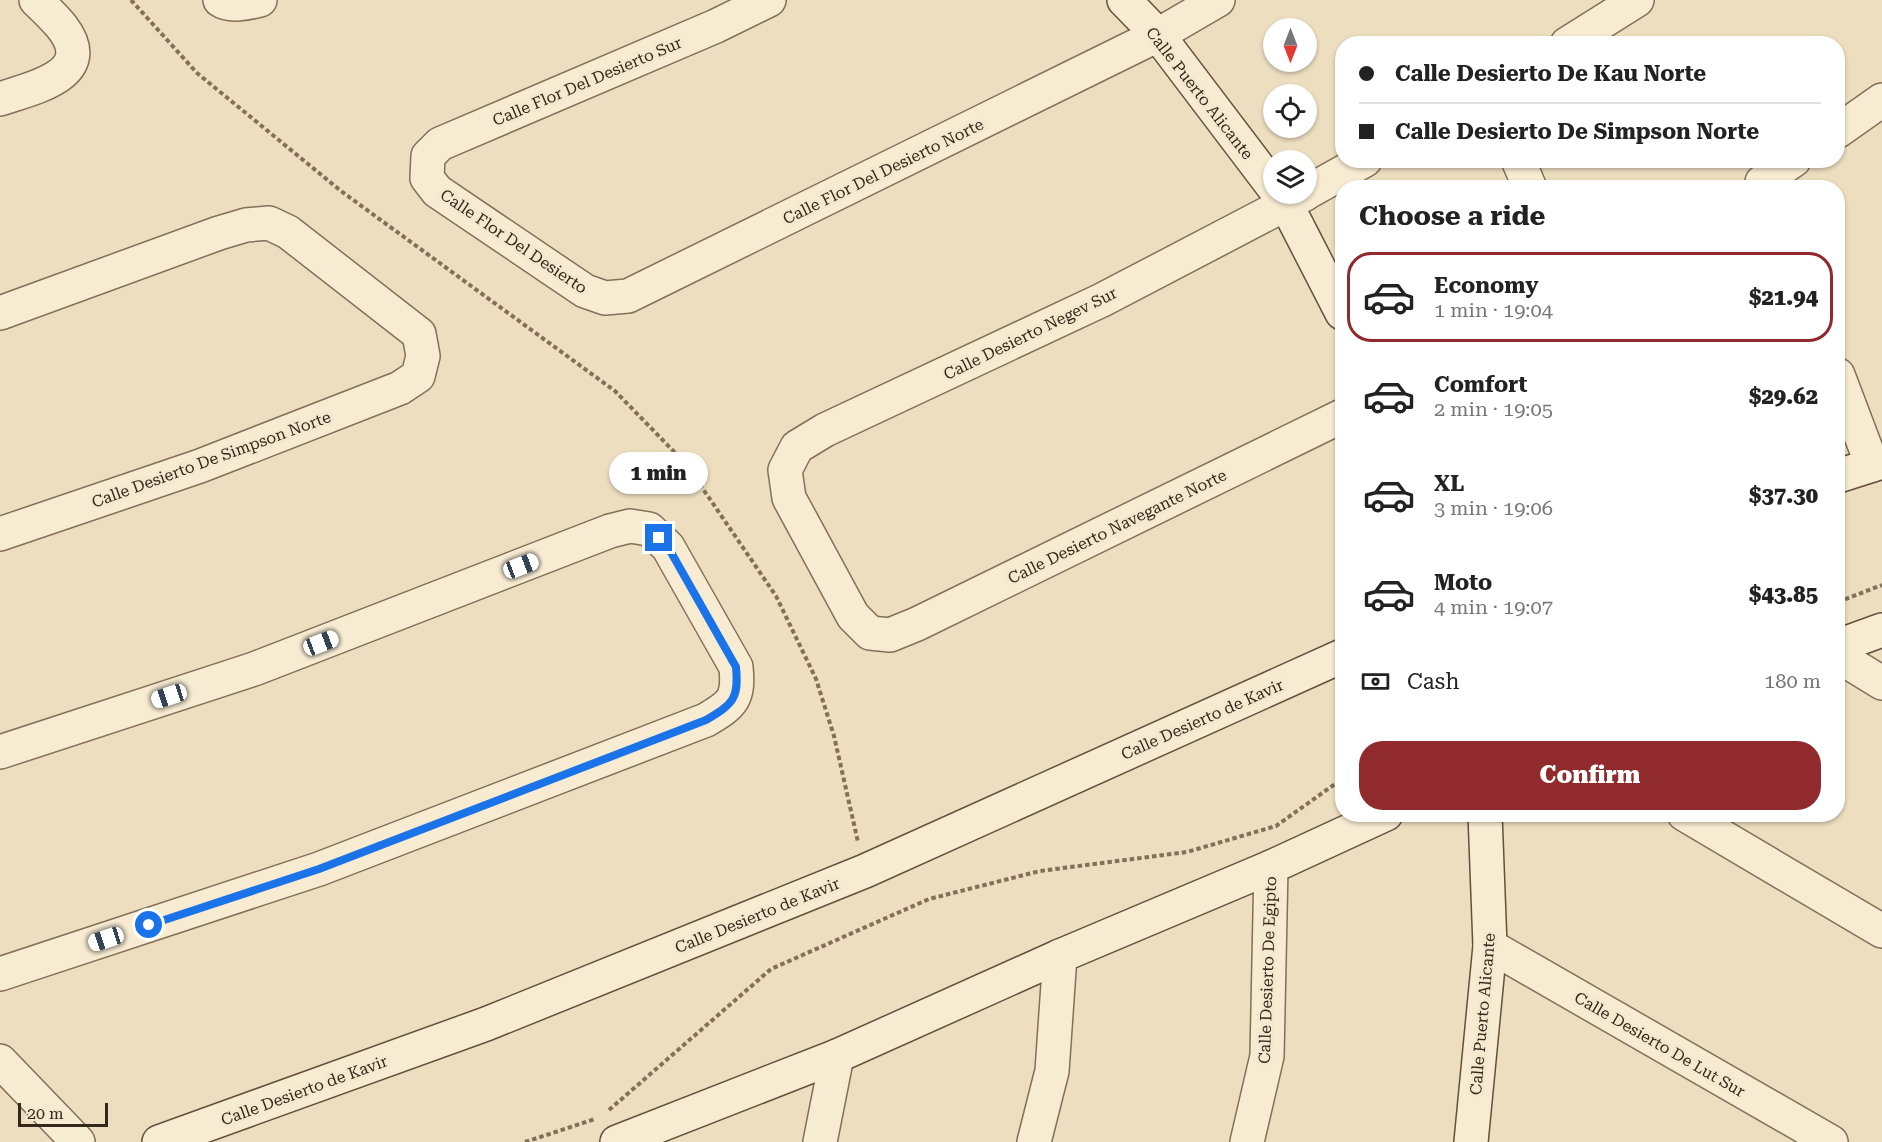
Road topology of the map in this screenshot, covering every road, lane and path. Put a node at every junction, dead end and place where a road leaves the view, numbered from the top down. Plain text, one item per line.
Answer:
1 (36, 0) edge
2 (131, 0) edge
3 (769, 0) edge
4 (1124, 0) edge
5 (1218, 0) edge
6 (1637, 0) edge
7 (1158, 35) junction
8 (1580, 36) edge
9 (0, 99) edge
10 (1882, 100) edge
11 (1845, 126) edge
12 (1263, 161) edge
13 (1347, 168) edge
14 (1778, 168) edge
15 (1760, 177) edge
16 (427, 178) joint
17 (1317, 182) edge
18 (1272, 204) edge
19 (1294, 204) edge
20 (1335, 297) edge
21 (605, 298) joint
22 (0, 313) edge
23 (1845, 391) edge
24 (1335, 419) edge
25 (1877, 463) edge
26 (1845, 474) edge
27 (0, 534) edge
28 (1882, 585) edge
29 (1845, 599) edge
30 (1882, 630) edge
31 (890, 635) joint
32 (1845, 643) edge
33 (1335, 659) edge
34 (1845, 660) edge
35 (1882, 683) edge
36 (0, 752) edge
37 (1335, 784) edge
38 (1369, 822) edge
39 (1485, 822) edge
40 (1698, 822) edge
41 (1271, 867) junction
42 (865, 872) junction
43 (1882, 931) edge
44 (1490, 946) junction
45 (1060, 956) junction
46 (0, 974) edge
47 (837, 1056) junction
48 (0, 1061) edge
49 (609, 1110) dead end
50 (609, 1130) edge
51 (78, 1142) edge
52 (159, 1142) edge
53 (525, 1142) edge
54 (820, 1142) edge
55 (1034, 1142) edge
56 (1247, 1142) edge
57 (1471, 1142) edge
58 (1831, 1142) edge

1 - 9 street
2 - 42 path
3 - 16 street, Calle Flor Del Desierto Sur
4 - 7 street, Calle Puerto Alicante
5 - 7 street, Calle Flor Del Desierto Norte
6 - 8 street
7 - 12 street, Calle Puerto Alicante
7 - 21 street, Calle Flor Del Desierto Norte
10 - 11 street
13 - 17 street, Calle Desierto Negev Sur
14 - 15 street
16 - 21 street, Calle Flor Del Desierto
18 - 31 street, Calle Desierto Negev Sur
19 - 20 street, Calle Puerto Alicante
22 - 27 street, Calle Desierto De Simpson Norte
23 - 25 street
24 - 31 street, Calle Desierto Navegante Norte
25 - 26 street
28 - 29 path
30 - 32 street
33 - 42 street, Calle Desierto de Kavir
34 - 35 street
36 - 46 street
37 - 49 path
38 - 41 street
39 - 44 street, Calle Puerto Alicante
40 - 43 street
41 - 45 street
41 - 56 street, Calle Desierto De Egipto
42 - 52 street, Calle Desierto de Kavir
44 - 57 street, Calle Puerto Alicante
44 - 58 street, Calle Desierto De Lut Sur
45 - 47 street
45 - 55 street
47 - 50 street
47 - 54 street
48 - 51 street
50 - 53 path

